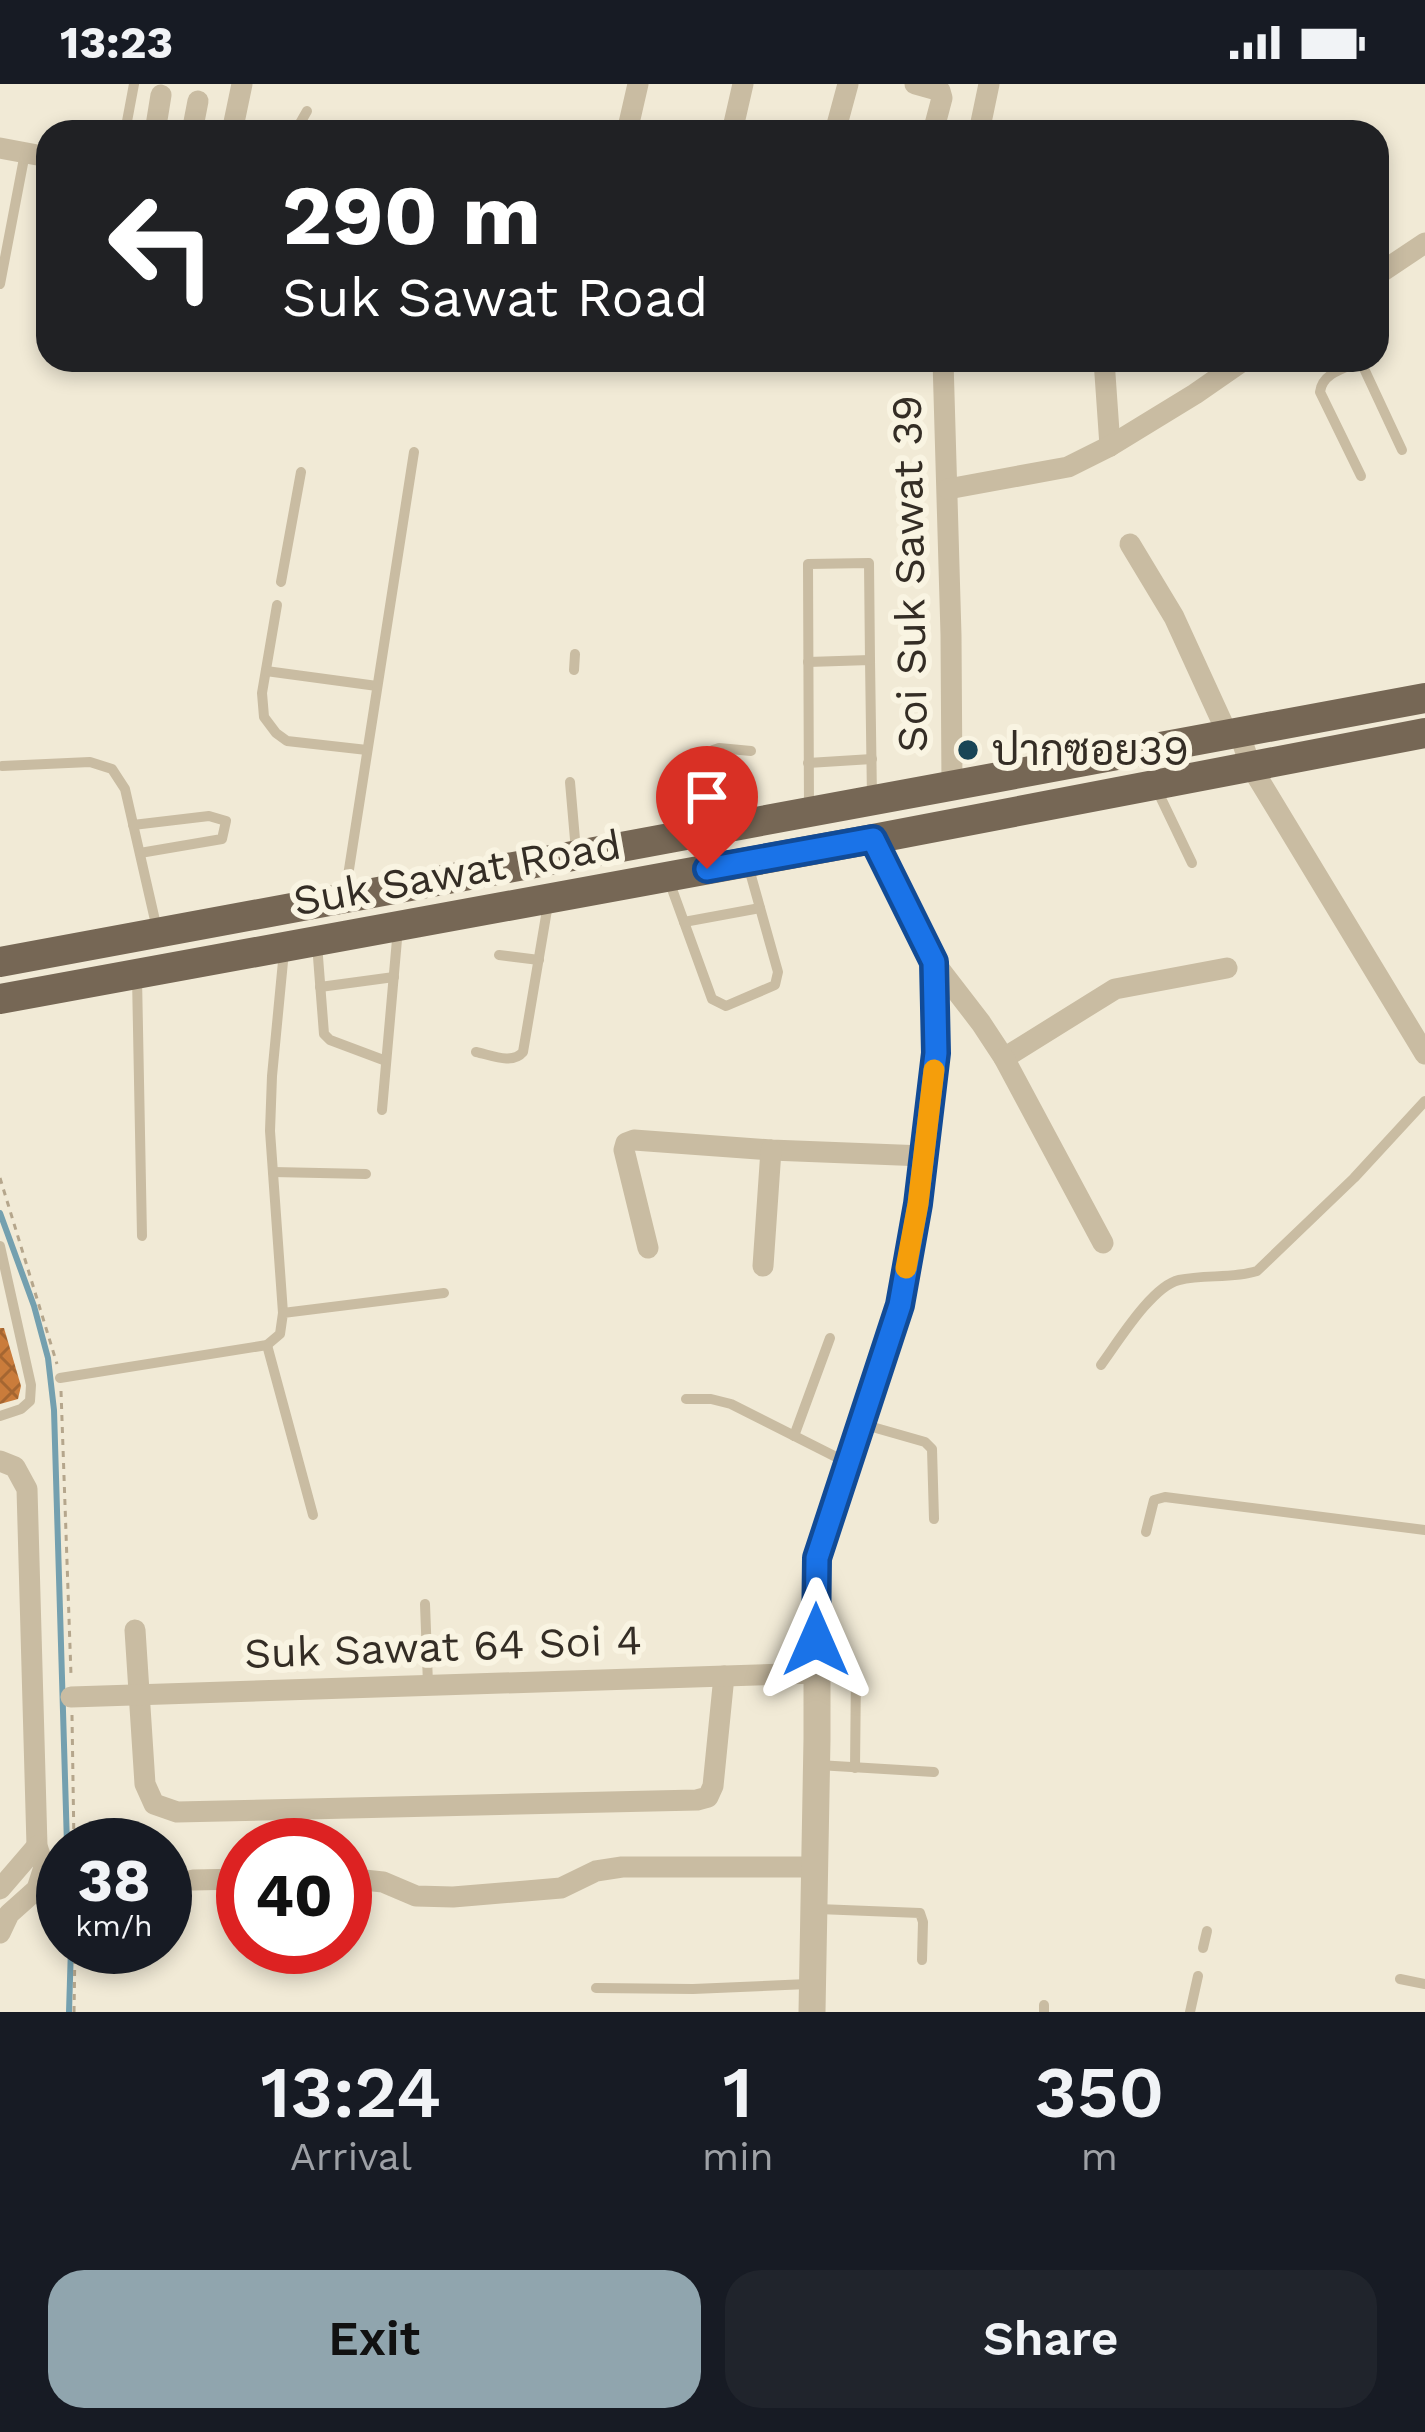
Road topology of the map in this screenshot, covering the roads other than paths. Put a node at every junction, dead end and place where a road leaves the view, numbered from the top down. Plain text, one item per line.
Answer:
1 (134, 84) edge
2 (242, 84) edge
3 (638, 84) edge
4 (743, 84) edge
5 (848, 84) edge
6 (914, 84) edge
7 (989, 84) edge
8 (161, 94) dead end
9 (198, 101) dead end
10 (307, 111) dead end
11 (127, 120) edge
12 (157, 120) edge
13 (194, 120) edge
14 (234, 120) edge
15 (302, 120) edge
16 (630, 120) edge
17 (735, 120) edge
18 (839, 120) edge
19 (936, 120) edge
20 (982, 120) edge
21 (0, 148) edge
22 (36, 155) edge
23 (36, 158) edge
24 (1425, 243) edge
25 (1389, 267) edge
26 (0, 284) edge
27 (943, 372) edge
28 (1105, 372) edge
29 (1225, 372) edge
30 (1336, 372) edge
31 (1366, 372) edge
32 (1111, 446) junction
33 (1402, 450) dead end
34 (414, 452) dead end
35 (301, 472) dead end
36 (1361, 476) dead end
37 (947, 489) junction
38 (1130, 544) dead end
39 (281, 582) dead end
40 (277, 605) dead end
41 (575, 654) dead end
42 (870, 661) junction
43 (808, 662) junction
44 (574, 670) dead end
45 (266, 671) junction
46 (377, 686) junction
47 (1425, 698) edge
48 (1234, 733) junction
49 (1425, 733) edge
50 (368, 750) junction
51 (751, 751) dead end
52 (872, 759) junction
53 (808, 763) junction
54 (1250, 765) junction
55 (2, 766) edge
56 (571, 782) dead end
57 (1154, 784) junction
58 (952, 786) junction
59 (872, 800) junction
60 (809, 812) junction
61 (181, 819) junction
62 (133, 825) junction
63 (698, 832) junction
64 (873, 839) junction
65 (185, 845) junction
66 (140, 853) junction
67 (576, 855) junction
68 (747, 862) junction
69 (1192, 863) dead end
70 (668, 876) junction
71 (344, 898) junction
72 (549, 898) junction
73 (760, 908) junction
74 (684, 922) junction
75 (398, 926) junction
76 (158, 933) junction
77 (316, 940) junction
78 (285, 946) junction
79 (499, 955) dead end
80 (539, 960) junction
81 (0, 962) edge
82 (934, 962) junction
83 (1227, 968) dead end
84 (137, 974) junction
85 (394, 977) junction
86 (320, 987) junction
87 (0, 999) edge
88 (476, 1052) dead end
89 (1425, 1054) edge
90 (1004, 1058) junction
91 (386, 1060) junction
92 (1425, 1101) edge
93 (382, 1110) dead end
94 (771, 1150) junction
95 (924, 1156) junction
96 (273, 1172) junction
97 (367, 1174) dead end
98 (142, 1236) dead end
99 (1103, 1243) dead end
100 (0, 1246) edge
101 (648, 1248) dead end
102 (764, 1266) dead end
103 (445, 1293) dead end
104 (283, 1312) junction
105 (830, 1338) dead end
106 (267, 1345) junction
107 (1100, 1364) dead end
108 (60, 1378) road end
109 (686, 1399) dead end
110 (0, 1416) edge
111 (862, 1424) junction
112 (794, 1436) junction
113 (0, 1461) edge
114 (849, 1464) junction
115 (313, 1515) dead end
116 (934, 1519) dead end
117 (1425, 1529) edge
118 (1146, 1532) dead end
119 (425, 1604) dead end
120 (135, 1630) dead end
121 (856, 1672) dead end
122 (816, 1673) junction
123 (724, 1676) junction
124 (428, 1685) junction
125 (139, 1695) junction
126 (71, 1697) road end
127 (817, 1765) junction
128 (855, 1768) junction
129 (934, 1772) dead end
130 (36, 1818) edge
131 (36, 1847) edge
132 (815, 1867) junction
133 (193, 1880) dead end
134 (216, 1880) edge
135 (372, 1881) edge
136 (0, 1889) edge
137 (36, 1890) edge
138 (815, 1909) junction
139 (1207, 1931) dead end
140 (0, 1933) edge
141 (1203, 1948) dead end
142 (922, 1960) dead end
143 (1198, 1976) dead end
144 (1400, 1979) dead end
145 (1425, 1984) edge
146 (596, 1988) dead end
147 (813, 1998) edge
148 (1190, 2012) edge

1 - 11 lane
2 - 14 street
3 - 16 street
4 - 17 street
5 - 18 street
6 - 19 street
7 - 20 street
8 - 12 street
9 - 13 street
10 - 15 lane
21 - 22 street
23 - 26 lane
24 - 25 street
27 - 37 street, Soi Suk Sawat 39
28 - 32 street
29 - 32 street
30 - 36 lane
31 - 33 lane
32 - 37 street
34 - 46 lane
35 - 39 lane
37 - 58 street, Soi Suk Sawat 39
38 - 48 street
40 - 45 lane
41 - 44 lane
42 - 43 lane
42 - 43 lane
42 - 52 lane
43 - 53 lane
45 - 46 lane
45 - 50 lane
46 - 50 lane
47 - 48 main road, Suk Sawat Road
48 - 54 street
48 - 58 main road, Suk Sawat Road
49 - 54 main road, Suk Sawat Road
50 - 71 lane
51 - 63 lane
52 - 53 lane
52 - 59 lane
53 - 60 lane
54 - 57 main road, Suk Sawat Road
54 - 89 street
55 - 62 lane
56 - 67 lane
57 - 64 main road, Suk Sawat Road
57 - 69 lane
58 - 59 main road, Suk Sawat Road
59 - 60 main road, Suk Sawat Road
60 - 63 main road, Suk Sawat Road
61 - 62 lane
61 - 65 lane
61 - 65 lane
62 - 66 lane
63 - 67 main road, Suk Sawat Road
64 - 68 main road, Suk Sawat Road
64 - 82 street
65 - 66 lane
66 - 76 lane
67 - 71 main road, Suk Sawat Road
68 - 70 main road, Suk Sawat Road
68 - 73 lane
70 - 72 main road, Suk Sawat Road
70 - 74 lane
71 - 76 main road, Suk Sawat Road
72 - 75 main road, Suk Sawat Road
72 - 80 lane
73 - 74 lane
73 - 74 lane
75 - 77 main road, Suk Sawat Road
75 - 85 lane
76 - 81 main road, Suk Sawat Road
77 - 78 main road, Suk Sawat Road
77 - 86 lane
78 - 84 main road, Suk Sawat Road
78 - 96 lane
79 - 80 lane
80 - 88 lane
82 - 90 street
82 - 95 street
83 - 90 street
84 - 87 main road, Suk Sawat Road
84 - 98 lane
85 - 86 lane
85 - 91 lane
86 - 91 lane
90 - 99 street
91 - 93 lane
92 - 107 lane
94 - 95 street
94 - 101 street
94 - 102 street
95 - 111 street
96 - 97 lane
96 - 104 lane
100 - 110 lane
103 - 104 lane
104 - 106 lane
105 - 112 lane
106 - 108 lane
106 - 115 lane
109 - 112 lane
111 - 114 street
111 - 116 lane
112 - 114 lane
113 - 130 street
114 - 122 street
117 - 118 lane
119 - 124 lane
120 - 125 street
121 - 128 lane
122 - 123 street, Suk Sawat 64 Soi 4
122 - 127 street
123 - 124 street, Suk Sawat 64 Soi 4
123 - 125 street
124 - 125 street, Suk Sawat 64 Soi 4
125 - 126 street, Suk Sawat 64 Soi 4
127 - 128 lane
127 - 132 street
128 - 129 lane
131 - 136 street
132 - 135 street
132 - 138 street
133 - 134 street
137 - 140 street
138 - 142 lane
138 - 147 street
139 - 141 lane
143 - 148 lane
144 - 145 lane
146 - 147 lane

